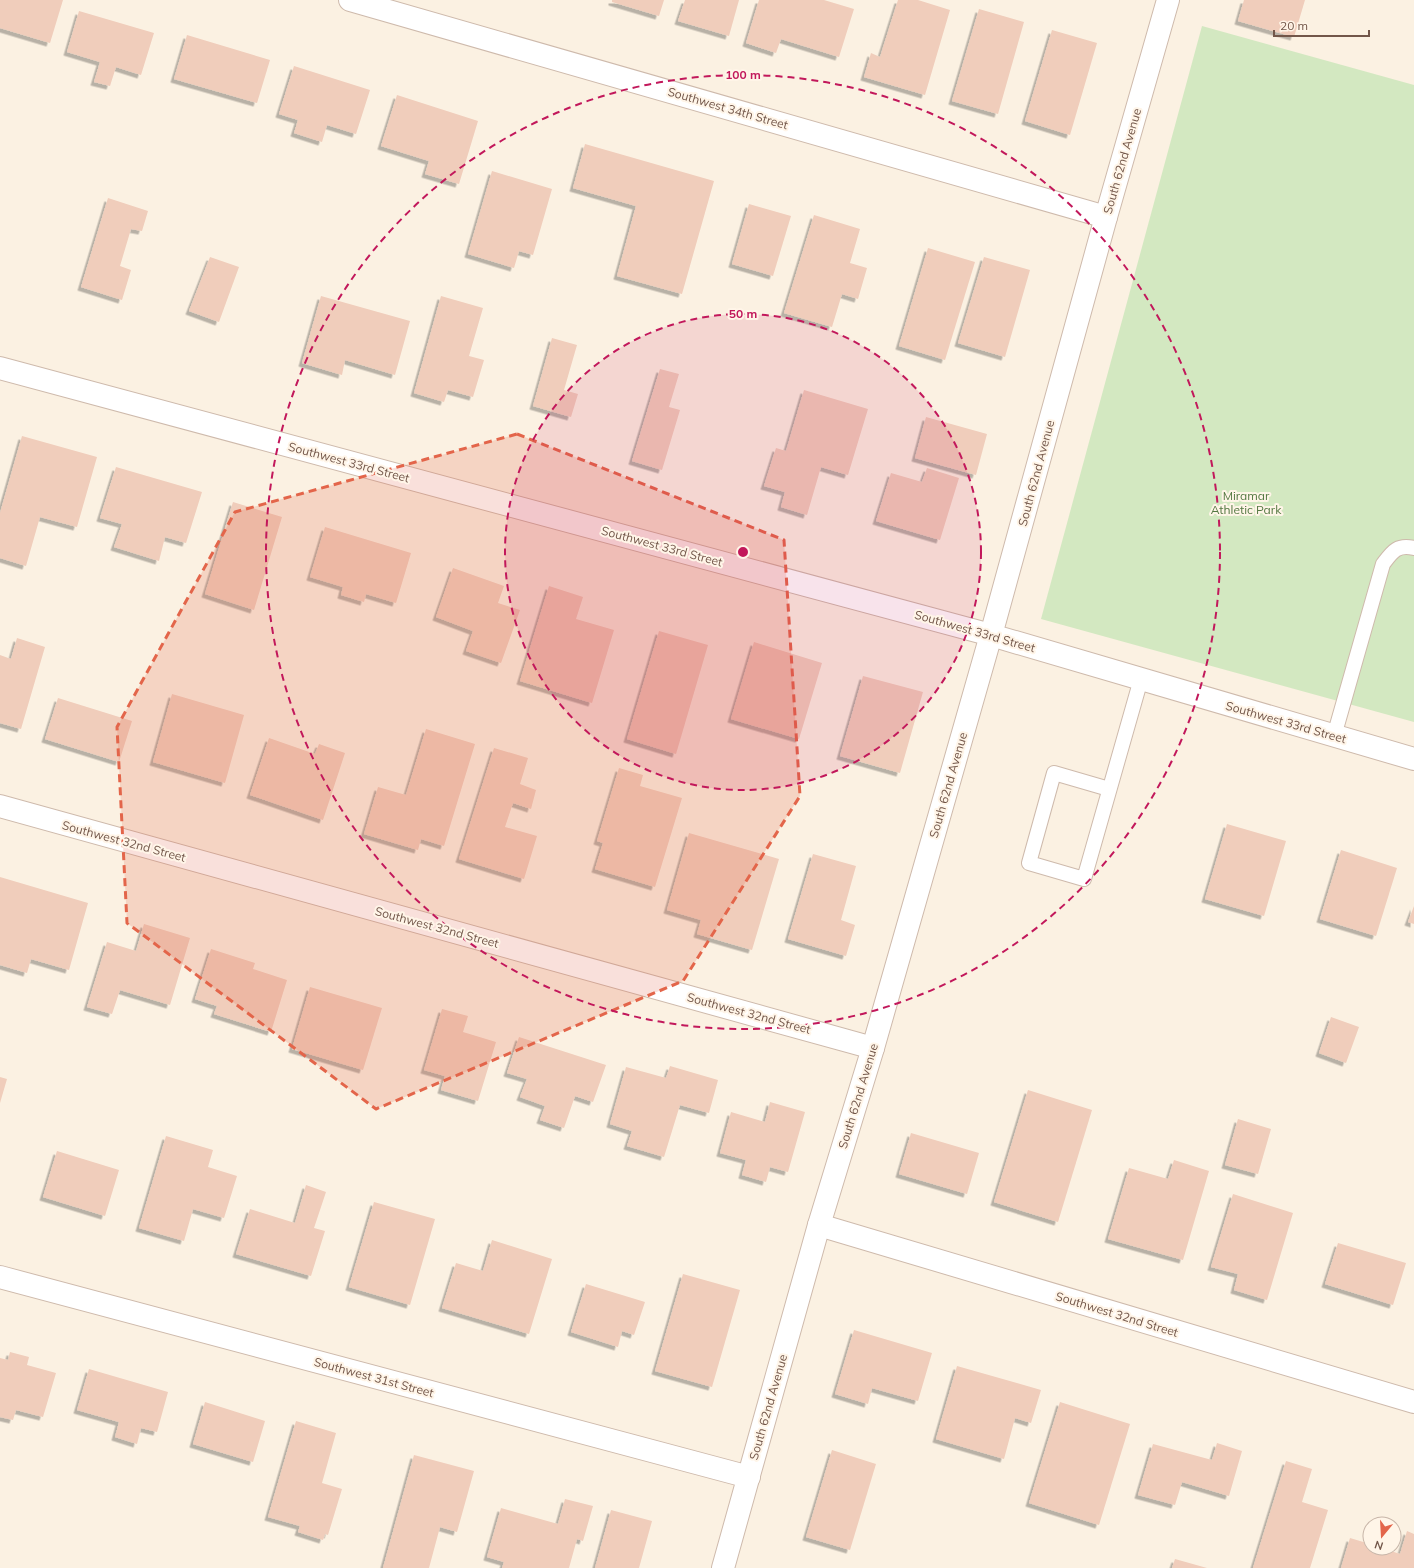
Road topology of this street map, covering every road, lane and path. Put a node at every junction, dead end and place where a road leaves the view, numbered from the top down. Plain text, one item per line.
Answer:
1 (350, 0) edge
2 (1168, 0) edge
3 (1106, 217) junction
4 (0, 368) edge
5 (1414, 548) edge
6 (991, 635) junction
7 (1141, 679) junction
8 (1334, 736) junction
9 (1414, 760) edge
10 (1109, 789) junction
11 (0, 806) edge
12 (873, 1048) junction
13 (819, 1225) junction
14 (0, 1277) edge
15 (1414, 1402) edge
16 (749, 1477) junction
17 (723, 1568) edge

1 - 3 street, Southwest 34th Street
2 - 3 street, South 62nd Avenue
3 - 6 street, South 62nd Avenue
4 - 6 street, Southwest 33rd Street
5 - 8 lane
6 - 7 street, Southwest 33rd Street
6 - 12 street, South 62nd Avenue
7 - 8 street, Southwest 33rd Street
7 - 10 lane
8 - 9 street, Southwest 33rd Street
10 - 10 lane
11 - 12 street, Southwest 32nd Street
12 - 13 street, South 62nd Avenue
13 - 15 street, Southwest 32nd Street
13 - 16 street, South 62nd Avenue
14 - 16 street, Southwest 31st Street
16 - 17 street, South 62nd Avenue

